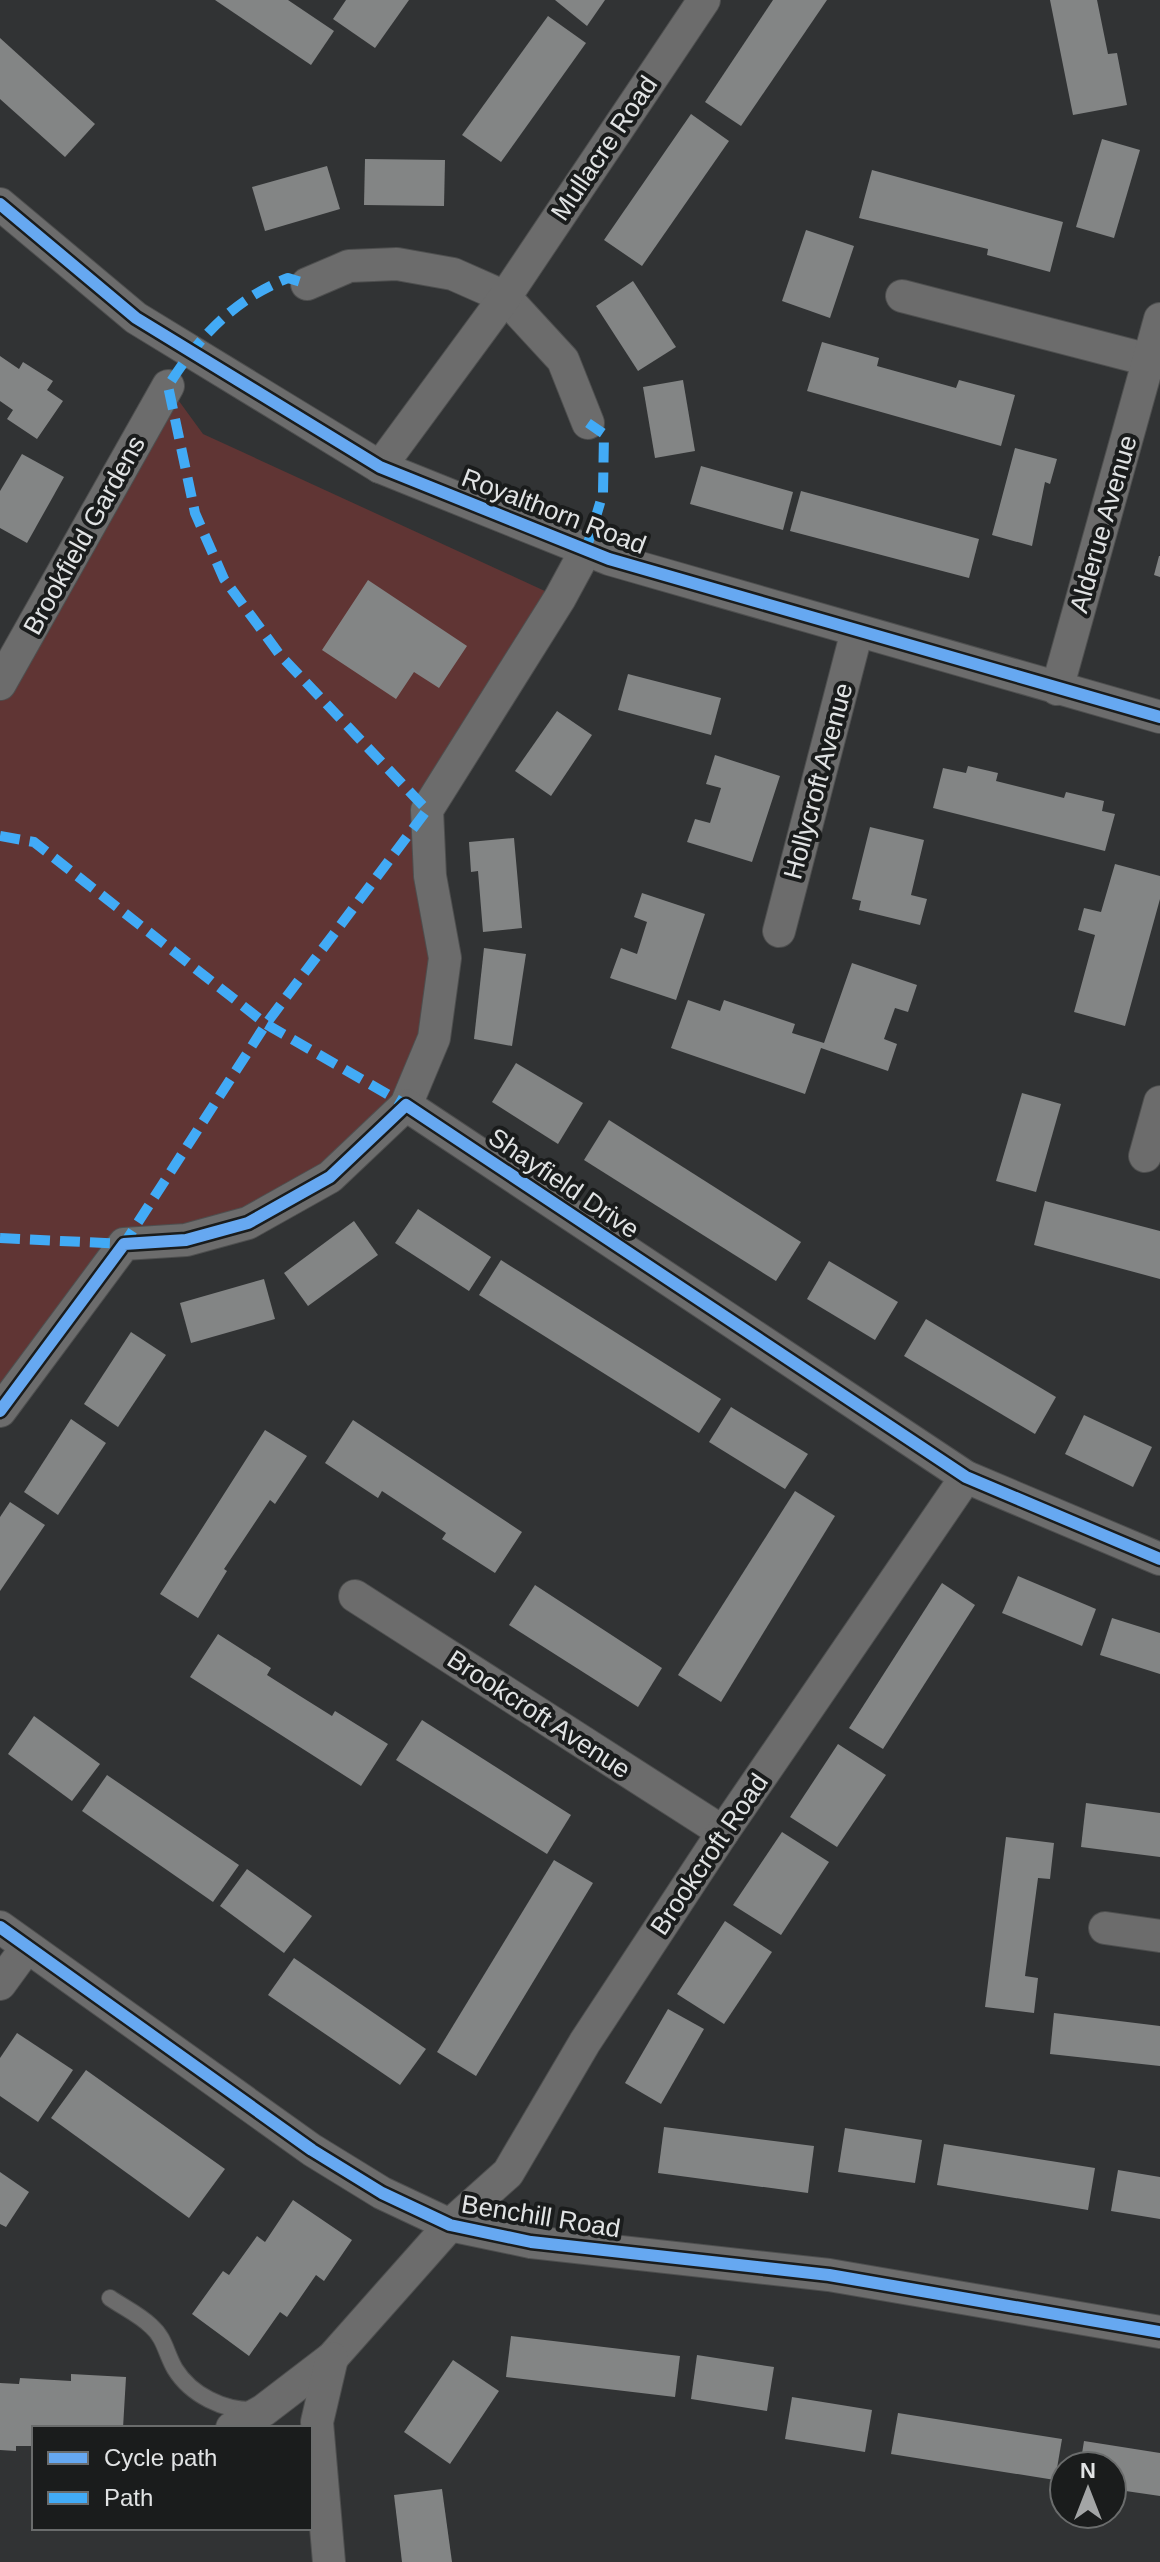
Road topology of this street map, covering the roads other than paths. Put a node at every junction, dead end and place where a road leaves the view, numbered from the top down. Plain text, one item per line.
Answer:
1 (704, 0) edge
2 (0, 204) edge
3 (307, 284) dead end
4 (902, 296) dead end
5 (505, 297) junction
6 (1160, 319) edge
7 (1149, 360) junction
8 (168, 386) dead end
9 (588, 423) dead end
10 (380, 467) junction
11 (586, 550) junction
12 (857, 631) junction
13 (0, 684) edge
14 (1057, 689) junction
15 (1160, 717) edge
16 (779, 931) dead end
17 (1160, 1102) edge
18 (406, 1105) junction
19 (1145, 1156) dead end
20 (0, 1411) edge
21 (966, 1477) junction
22 (1160, 1559) edge
23 (355, 1596) dead end
24 (723, 1832) junction
25 (0, 1927) edge
26 (1105, 1928) dead end
27 (1160, 1936) edge
28 (27, 1947) junction
29 (0, 1984) edge
30 (450, 2225) junction
31 (110, 2298) dead end
32 (1160, 2332) edge
33 (332, 2358) junction
34 (264, 2410) junction
35 (236, 2426) edge
36 (329, 2562) edge

1 - 5 street, Mullacre Road
2 - 10 street, Royalthorn Road
3 - 5 street
4 - 7 street
5 - 9 street
5 - 10 street, Mullacre Road
6 - 7 street, Alderue Avenue
7 - 14 street, Alderue Avenue
8 - 13 street, Brookfield Gardens
10 - 11 street, Royalthorn Road
11 - 12 street, Royalthorn Road
11 - 18 street
12 - 14 street, Royalthorn Road
12 - 16 street, Hollycroft Avenue
14 - 15 street, Royalthorn Road
17 - 19 street
18 - 20 street
18 - 21 street, Shayfield Drive
21 - 22 street, Shayfield Drive
21 - 24 street, Brookcroft Road
23 - 24 street, Brookcroft Avenue
24 - 30 street, Brookcroft Road
25 - 28 street, Benchill Road
26 - 27 street
28 - 29 street
28 - 30 street, Benchill Road
30 - 32 street, Benchill Road
30 - 33 street, Brookcroft Road
31 - 34 lane
33 - 34 street, Brookcroft Road
33 - 36 street
34 - 35 street, Brookcroft Road

